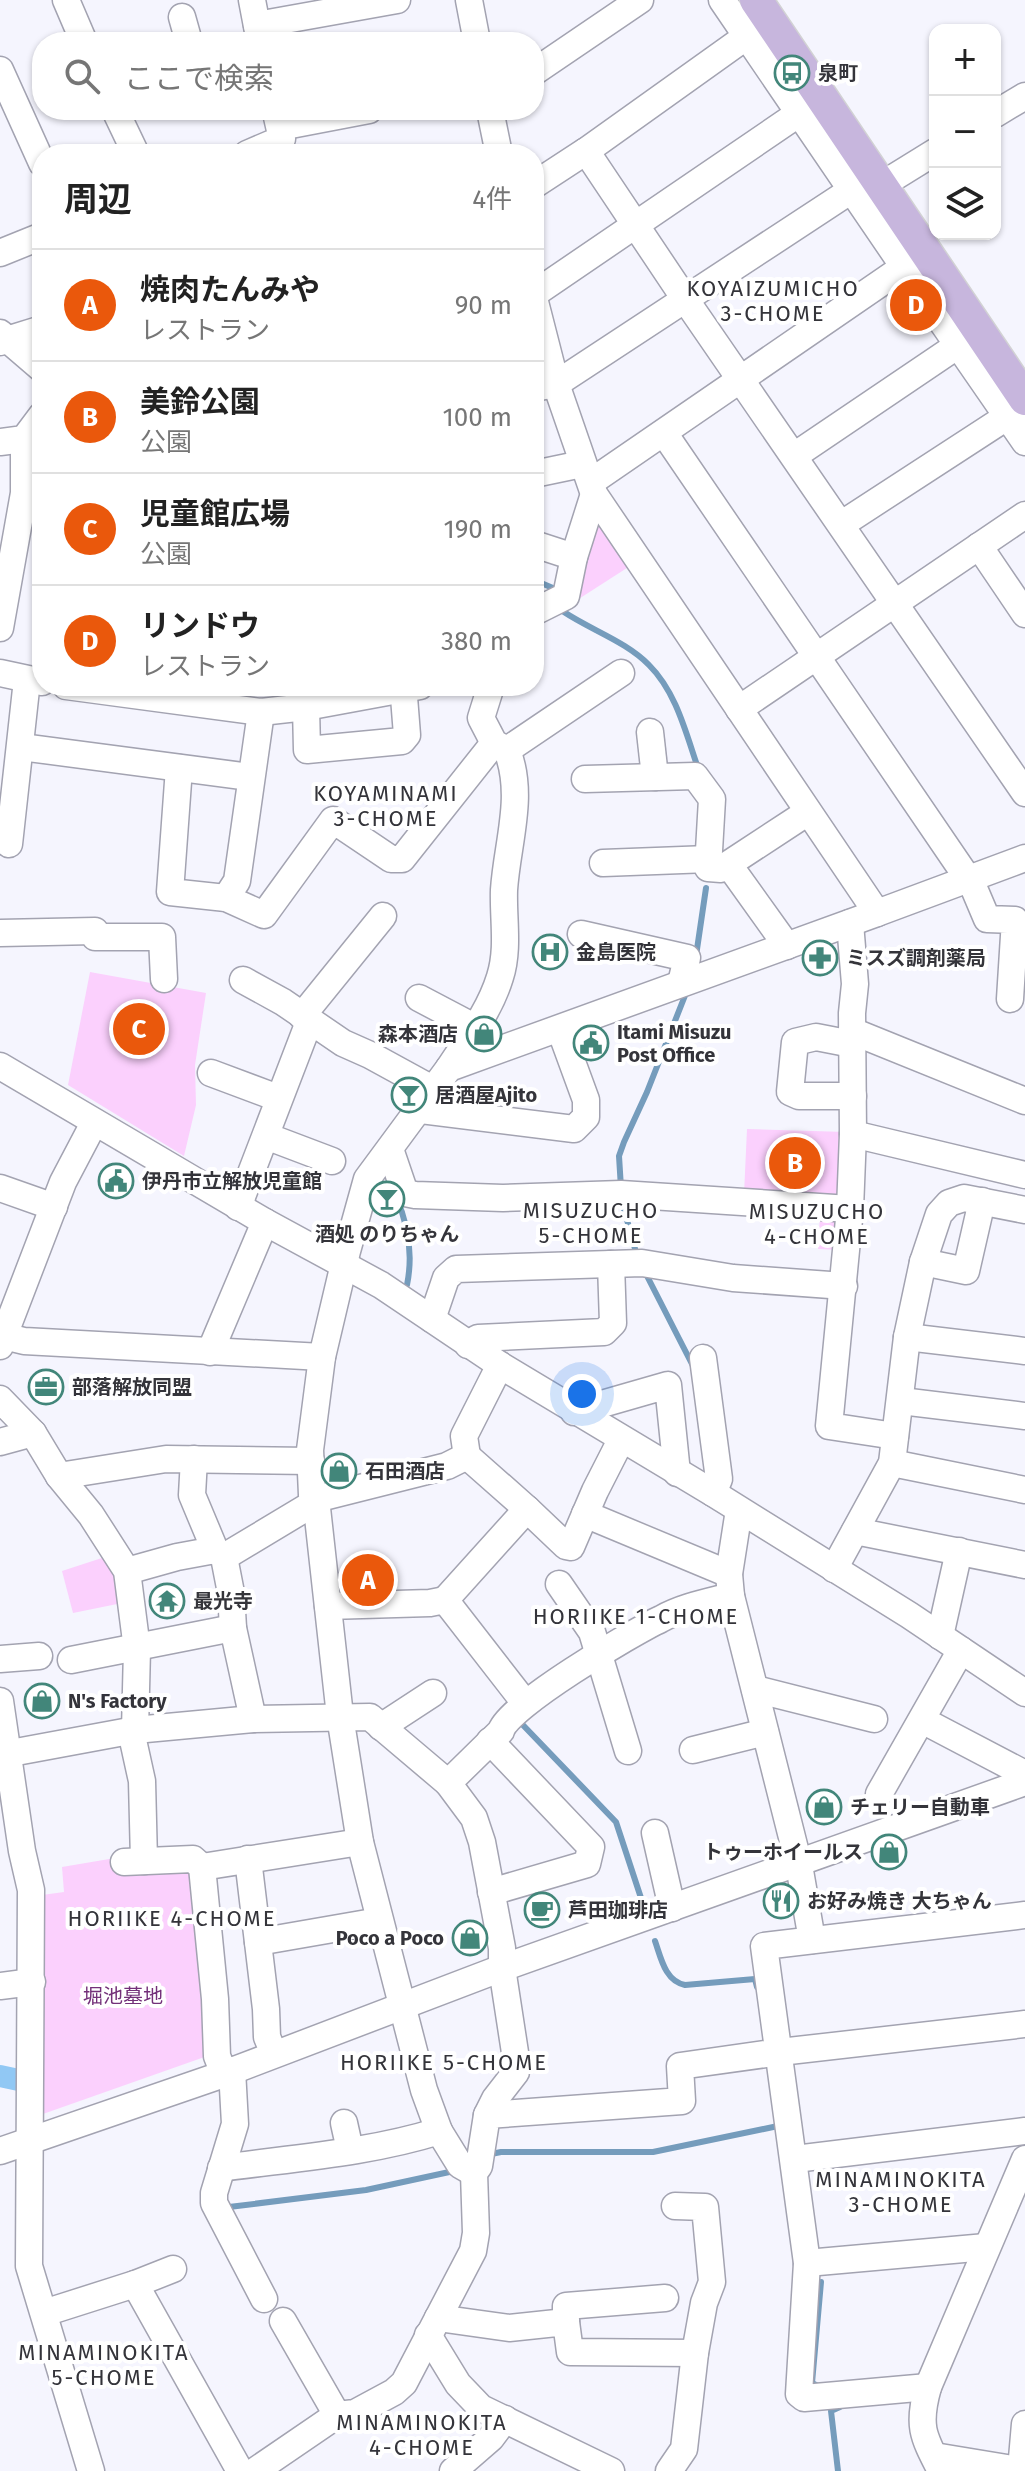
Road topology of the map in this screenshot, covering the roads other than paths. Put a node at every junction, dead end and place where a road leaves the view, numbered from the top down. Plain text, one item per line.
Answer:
1 (66, 0) edge
2 (397, 0) edge
3 (640, 0) edge
4 (722, 0) edge
5 (474, 3) edge
6 (758, 20) edge
7 (258, 30) edge
8 (80, 32) edge
9 (476, 32) edge
10 (544, 65) edge
11 (0, 70) edge
12 (1025, 96) edge
13 (1001, 110) edge
14 (798, 114) junction
15 (120, 120) edge
16 (329, 120) edge
17 (492, 120) edge
18 (280, 132) edge
19 (33, 144) edge
20 (131, 144) edge
21 (262, 144) edge
22 (497, 144) edge
23 (586, 151) junction
24 (929, 155) edge
25 (544, 178) edge
26 (865, 188) junction
27 (635, 225) junction
28 (32, 240) edge
29 (0, 253) edge
30 (904, 267) junction
31 (544, 289) edge
32 (685, 299) junction
33 (32, 331) edge
34 (968, 337) junction
35 (1, 338) edge
36 (32, 361) edge
37 (739, 379) junction
38 (545, 386) edge
39 (1021, 401) edge
40 (664, 433) junction
41 (22, 442) edge
42 (1025, 442) edge
43 (794, 456) junction
44 (544, 475) edge
45 (589, 480) junction
46 (1025, 515) edge
47 (842, 524) junction
48 (979, 546) junction
49 (544, 547) edge
50 (574, 557) junction
51 (894, 603) junction
52 (544, 607) edge
53 (1025, 614) edge
54 (0, 628) edge
55 (818, 655) junction
56 (0, 673) edge
57 (621, 673) dead end
58 (32, 680) edge
59 (32, 695) edge
60 (197, 696) edge
61 (343, 696) edge
62 (407, 696) edge
63 (488, 696) edge
64 (314, 700) edge
65 (249, 702) edge
66 (739, 709) junction
67 (650, 732) dead end
68 (21, 747) junction
69 (501, 747) junction
70 (179, 768) junction
71 (250, 777) junction
72 (655, 777) junction
73 (585, 779) dead end
74 (1025, 793) edge
75 (808, 812) junction
76 (9, 844) dead end
77 (1025, 858) edge
78 (719, 862) junction
79 (603, 863) dead end
80 (966, 879) junction
81 (226, 898) junction
82 (877, 913) junction
83 (383, 916) dead end
84 (850, 923) junction
85 (0, 933) edge
86 (581, 934) dead end
87 (1019, 940) edge
88 (787, 946) junction
89 (164, 979) dead end
90 (243, 980) dead end
91 (681, 983) junction
92 (419, 998) dead end
93 (1010, 999) dead end
94 (305, 1019) junction
95 (476, 1028) junction
96 (560, 1029) junction
97 (852, 1038) junction
98 (0, 1066) edge
99 (211, 1073) dead end
100 (435, 1089) junction
101 (853, 1096) junction
102 (278, 1098) junction
103 (1025, 1101) edge
104 (94, 1123) junction
105 (853, 1134) junction
106 (266, 1136) junction
107 (390, 1149) junction
108 (332, 1161) dead end
109 (1025, 1175) edge
110 (0, 1188) edge
111 (982, 1201) junction
112 (54, 1207) junction
113 (238, 1207) junction
114 (850, 1209) junction
115 (1025, 1210) edge
116 (265, 1222) junction
117 (923, 1262) junction
118 (611, 1264) junction
119 (345, 1266) junction
120 (844, 1286) junction
121 (432, 1319) junction
122 (907, 1337) junction
123 (1, 1339) edge
124 (468, 1345) junction
125 (1025, 1351) edge
126 (210, 1352) junction
127 (322, 1357) junction
128 (703, 1358) dead end
129 (500, 1365) junction
130 (0, 1399) edge
131 (901, 1401) junction
132 (574, 1412) junction
133 (1025, 1416) edge
134 (33, 1433) junction
135 (895, 1436) junction
136 (621, 1440) junction
137 (0, 1442) edge
138 (467, 1456) junction
139 (194, 1459) junction
140 (311, 1461) junction
141 (892, 1463) junction
142 (677, 1473) junction
143 (59, 1476) junction
144 (1025, 1490) edge
145 (713, 1493) junction
146 (316, 1499) junction
147 (527, 1509) junction
148 (739, 1510) junction
149 (585, 1514) junction
150 (855, 1531) junction
151 (959, 1551) junction
152 (220, 1554) junction
153 (1025, 1565) edge
154 (834, 1569) junction
155 (127, 1571) junction
156 (559, 1584) dead end
157 (730, 1585) junction
158 (445, 1600) junction
159 (328, 1606) junction
160 (233, 1628) junction
161 (951, 1643) junction
162 (137, 1649) junction
163 (39, 1656) dead end
164 (597, 1656) junction
165 (0, 1659) edge
166 (71, 1660) dead end
167 (755, 1689) junction
168 (433, 1693) dead end
169 (1025, 1693) edge
170 (0, 1701) edge
171 (525, 1703) junction
172 (340, 1716) junction
173 (253, 1719) junction
174 (874, 1719) dead end
175 (922, 1720) junction
176 (381, 1727) junction
177 (133, 1731) junction
178 (765, 1732) junction
179 (490, 1741) junction
180 (693, 1750) dead end
181 (628, 1751) dead end
182 (4, 1754) edge
183 (1025, 1774) edge
184 (1025, 1782) edge
185 (448, 1783) junction
186 (879, 1794) dead end
187 (655, 1833) dead end
188 (360, 1842) junction
189 (11, 1853) edge
190 (248, 1859) junction
191 (799, 1865) junction
192 (202, 1867) junction
193 (491, 1892) junction
194 (672, 1908) junction
195 (1025, 1915) edge
196 (379, 1921) junction
197 (812, 1940) junction
198 (258, 1942) junction
199 (502, 1968) junction
200 (32, 1982) junction
201 (0, 1986) edge
202 (402, 2007) junction
203 (1025, 2024) edge
204 (780, 2052) junction
205 (274, 2054) junction
206 (228, 2072) junction
207 (487, 2115) junction
208 (344, 2123) dead end
209 (439, 2131) junction
210 (1025, 2131) edge
211 (30, 2140) junction
212 (350, 2150) junction
213 (0, 2151) edge
214 (795, 2159) junction
215 (1025, 2159) edge
216 (221, 2168) junction
217 (474, 2173) junction
218 (675, 2206) dead end
219 (986, 2247) junction
220 (807, 2263) junction
221 (173, 2269) dead end
222 (135, 2284) junction
223 (665, 2298) dead end
224 (264, 2299) dead end
225 (44, 2313) junction
226 (283, 2321) dead end
227 (566, 2322) junction
228 (433, 2327) junction
229 (695, 2353) junction
230 (928, 2387) junction
231 (337, 2415) junction
232 (505, 2419) junction
233 (1025, 2424) edge
234 (937, 2464) edge
235 (581, 2465) edge
236 (1023, 2470) edge
237 (91, 2471) edge
238 (240, 2471) edge
239 (255, 2471) edge
240 (453, 2471) edge
241 (611, 2471) edge
242 (669, 2471) edge

1 - 8 street
2 - 7 street
3 - 10 street
4 - 6 street
5 - 9 street
6 - 14 street
6 - 23 street
6 - 26 main road
11 - 19 street
12 - 13 street
14 - 26 street
14 - 27 street
15 - 20 street
16 - 18 street
17 - 22 street
18 - 21 street
23 - 25 street
23 - 27 street
24 - 26 street
26 - 30 street
26 - 32 street
26 - 34 main road
27 - 31 street
27 - 32 street
28 - 29 street
30 - 34 street
30 - 37 street
32 - 37 street
32 - 38 street
33 - 35 street
34 - 39 main road
34 - 43 street
35 - 36 street
37 - 40 street
37 - 43 street
38 - 45 street
39 - 42 street
39 - 47 street
40 - 45 street
40 - 55 street
41 - 54 street
43 - 47 street
44 - 45 street
45 - 50 street
45 - 66 street
46 - 48 street
47 - 51 street
48 - 51 street
48 - 53 street
49 - 50 street
50 - 52 street
51 - 55 street
51 - 74 street
55 - 66 street
55 - 80 street
56 - 58 street
57 - 69 street
59 - 68 street
60 - 65 street
61 - 64 street
62 - 64 street
63 - 69 street
64 - 65 street
65 - 71 street
66 - 75 street
67 - 72 street
68 - 70 street
68 - 76 street
69 - 81 street
69 - 95 street
70 - 71 street
70 - 81 street
71 - 81 street
72 - 73 street
72 - 78 street
75 - 78 street
75 - 82 street
77 - 80 street
78 - 79 street
78 - 88 street
80 - 82 street
80 - 87 street
82 - 84 street
83 - 94 street
84 - 88 street
84 - 97 street
85 - 89 street
86 - 91 street
87 - 93 street
88 - 91 street
90 - 94 street
91 - 96 street
92 - 95 street
94 - 100 street
94 - 102 street
95 - 100 street
96 - 100 street
96 - 100 street
97 - 101 street
97 - 101 street
97 - 103 street
98 - 104 street
99 - 102 street
100 - 107 street
101 - 105 street
102 - 106 street
104 - 112 street
104 - 113 street
105 - 109 street
105 - 114 street
106 - 108 street
106 - 113 street
107 - 114 street
107 - 119 street
110 - 112 street
111 - 115 street
111 - 117 street
111 - 117 street
112 - 123 street
113 - 116 street
114 - 120 street
116 - 119 street
116 - 126 street
117 - 122 street
118 - 120 street
118 - 121 street
118 - 124 street
119 - 121 street
119 - 127 street
120 - 135 street
121 - 124 street
122 - 125 street
122 - 131 street
123 - 126 street
124 - 129 street
126 - 127 street
127 - 140 street
128 - 145 street
129 - 132 street
129 - 138 street
130 - 134 street
131 - 133 street
131 - 135 street
132 - 136 street
132 - 142 street
134 - 137 street
134 - 143 street
135 - 141 street
136 - 142 street
136 - 149 street
138 - 146 street
138 - 147 street
139 - 140 street
139 - 143 street
139 - 152 street
140 - 146 street
141 - 144 street
141 - 150 street
142 - 145 street
143 - 155 street
145 - 148 street
146 - 152 street
146 - 159 street
147 - 149 street
147 - 158 street
148 - 154 street
148 - 157 street
149 - 157 street
150 - 151 street
150 - 154 street
151 - 153 street
151 - 161 street
152 - 155 street
152 - 160 street
154 - 161 street
155 - 162 street
156 - 164 street
157 - 164 street
157 - 167 street
158 - 159 street
158 - 171 street
159 - 172 street
160 - 162 street
160 - 173 street
161 - 169 street
161 - 175 street
162 - 166 street
162 - 177 street
163 - 165 street
164 - 171 street
164 - 181 street
167 - 174 street
167 - 178 street
168 - 176 street
170 - 182 street
171 - 179 street
172 - 173 street
172 - 176 street
172 - 188 street
173 - 177 street
175 - 183 street
175 - 186 street
176 - 185 street
177 - 182 street
177 - 192 street
178 - 180 street
178 - 191 street
179 - 185 street
179 - 193 street
182 - 189 street
184 - 191 street
185 - 193 street
187 - 194 street
188 - 190 street
188 - 196 street
189 - 200 street
190 - 192 street
190 - 198 street
191 - 194 street
191 - 197 street
192 - 206 street
193 - 199 street
194 - 199 street
195 - 197 street
196 - 198 street
196 - 202 street
197 - 204 street
198 - 205 street
199 - 202 street
199 - 207 street
200 - 201 street
200 - 211 street
202 - 205 street
202 - 209 street
203 - 204 street
204 - 207 street
204 - 214 street
205 - 206 street
206 - 211 street
206 - 216 street
207 - 217 street
208 - 212 street
209 - 212 street
209 - 217 street
210 - 214 street
211 - 213 street
211 - 225 street
212 - 216 street
214 - 220 street
215 - 219 street
216 - 224 street
217 - 228 street
218 - 229 street
219 - 220 street
219 - 230 street
220 - 230 street
221 - 222 street
222 - 225 street
222 - 238 street
223 - 227 street
225 - 237 street
226 - 231 street
227 - 228 street
227 - 229 street
228 - 231 street
228 - 232 street
229 - 242 street
230 - 234 street
231 - 239 street
232 - 235 street
232 - 240 street
233 - 236 street
234 - 236 street
235 - 241 street

